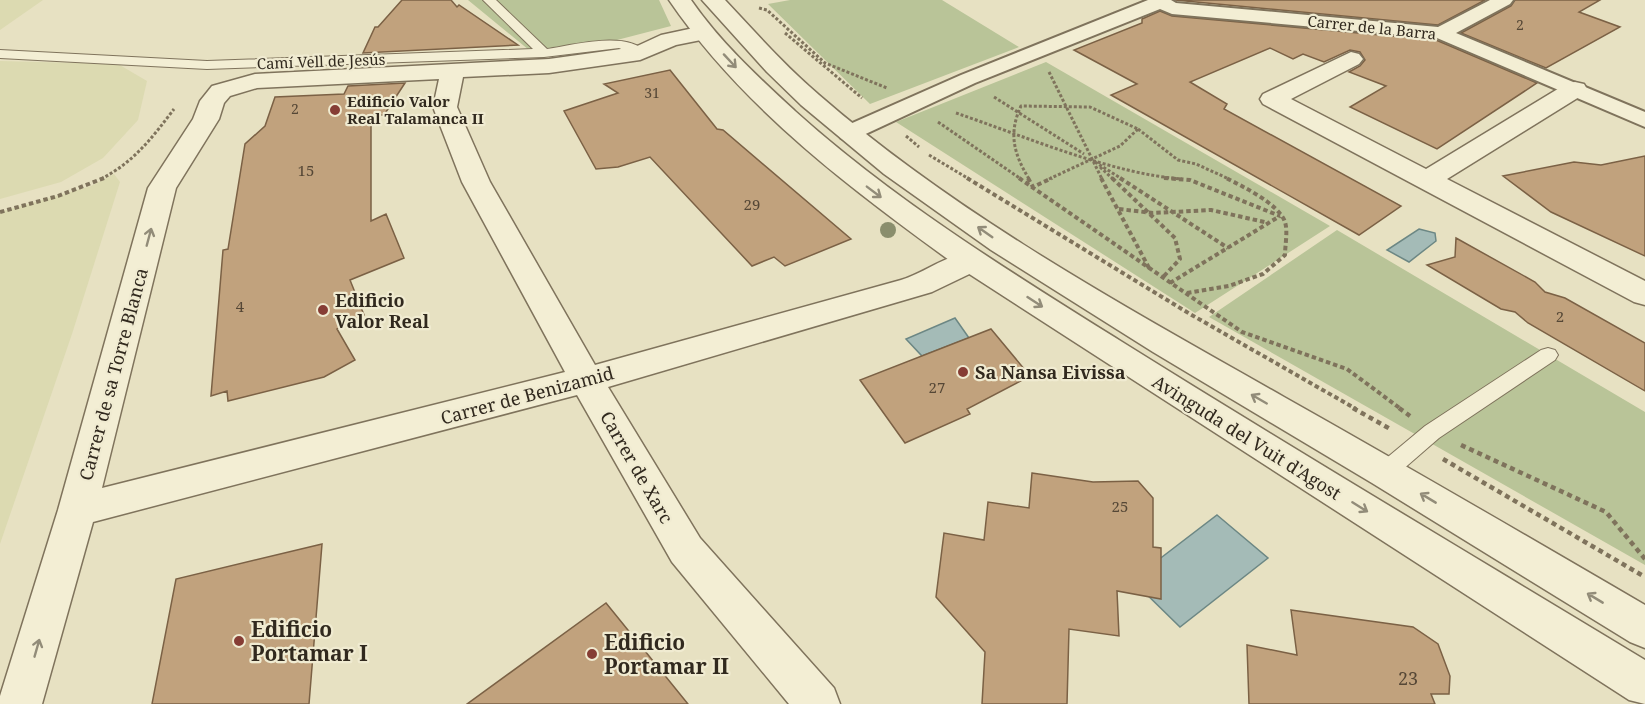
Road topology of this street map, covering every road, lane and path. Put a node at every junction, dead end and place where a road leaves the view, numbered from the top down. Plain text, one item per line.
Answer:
1 (489, 0) edge
2 (680, 0) edge
3 (713, 0) edge
4 (1504, 0) edge
5 (1159, 1) edge
6 (755, 7) joint
7 (703, 33) junction
8 (1441, 33) junction
9 (1038, 50) junction
10 (544, 53) junction
11 (640, 53) junction
12 (0, 54) edge
13 (1351, 58) dead end
14 (207, 65) junction
15 (452, 72) junction
16 (968, 79) junction
17 (255, 81) joint
18 (1575, 89) junction
19 (917, 102) junction
20 (1066, 106) junction
21 (1018, 112) junction
22 (884, 117) junction
23 (1645, 120) edge
24 (1139, 128) junction
25 (1012, 131) junction
26 (849, 133) junction
27 (1091, 159) junction
28 (1425, 181) junction
29 (1033, 187) junction
30 (1118, 209) junction
31 (0, 212) edge
32 (1148, 212) junction
33 (1173, 212) junction
34 (1280, 216) junction
35 (1269, 223) junction
36 (1228, 248) junction
37 (971, 261) junction
38 (1150, 268) junction
39 (1163, 277) junction
40 (1170, 283) junction
41 (1186, 294) junction
42 (1645, 294) edge
43 (1548, 355) dead end
44 (586, 380) junction
45 (1425, 438) junction
46 (1385, 472) junction
47 (77, 510) junction
48 (1645, 559) edge
49 (1645, 577) edge
50 (1645, 628) edge
51 (1645, 685) edge
52 (20, 704) edge
53 (818, 704) edge

1 - 10 lane
2 - 7 street, Avinguda del Vuit d'Agost
3 - 26 street, Avinguda del Vuit d'Agost
4 - 8 street
5 - 8 street, Carrer de la Barra
5 - 9 street
6 - 19 path
6 - 22 path
7 - 11 street, Camí Vell de Jesús
7 -> 37 street, Avinguda del Vuit d'Agost
8 - 18 street, Carrer de la Barra
9 - 16 street
9 - 20 path
10 - 11 lane, Camí Vell de Jesús
10 - 14 lane, Camí Vell de Jesús
11 - 15 street, Camí Vell de Jesús
12 - 14 lane, Camí Vell de Jesús
13 - 28 street
14 - 31 path
15 - 17 street, Camí Vell de Jesús
15 - 44 street, Carrer de Xarc
16 - 19 street
16 - 21 path
47 -> 17 street, Carrer de sa Torre Blanca
18 - 23 street, Carrer de la Barra
18 - 28 street
19 - 22 street
19 - 25 path
19 - 29 path
20 - 21 path
20 - 24 path
20 - 27 path
21 - 25 path
21 - 27 path
22 - 26 street
22 - 45 path
24 - 27 path
24 - 34 path
25 - 27 path
25 - 29 path
46 -> 26 street, Avinguda del Vuit d'Agost
27 - 29 path
27 - 30 path
27 - 32 path
27 - 33 path
27 - 34 path
28 - 42 street
29 - 38 path
30 - 32 path
30 - 38 path
32 - 33 path
32 - 39 path
33 - 35 path
33 - 36 path
34 - 35 path
34 - 41 path
35 - 36 path
36 - 40 path
37 - 44 street, Carrer de Benizamid
37 -> 51 street, Avinguda del Vuit d'Agost
38 - 39 path
39 - 40 path
40 - 41 path
41 - 45 path
43 - 45 lane
44 - 47 street, Carrer de Benizamid
44 - 53 street, Carrer de Xarc
45 - 46 lane
45 - 48 path
45 - 49 path
50 -> 46 street, Avinguda del Vuit d'Agost
52 -> 47 street, Carrer de sa Torre Blanca

